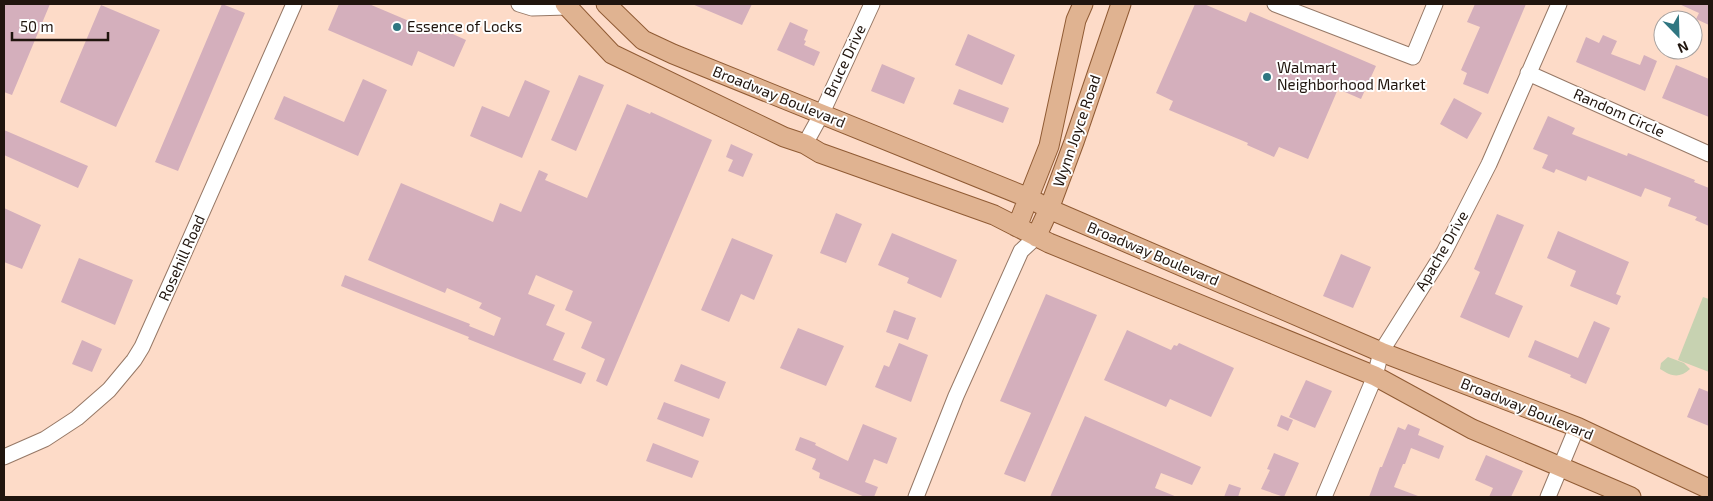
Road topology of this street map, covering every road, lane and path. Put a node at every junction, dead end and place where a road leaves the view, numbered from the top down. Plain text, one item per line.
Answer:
1 (294, 4) edge
2 (519, 4) edge
3 (606, 4) edge
4 (872, 4) edge
5 (1083, 4) edge
6 (1121, 4) edge
7 (1275, 4) edge
8 (1435, 4) edge
9 (1558, 4) edge
10 (568, 5) edge
11 (1528, 73) junction
12 (821, 115) junction
13 (805, 144) junction
14 (1709, 154) edge
15 (1029, 198) junction
16 (1049, 209) junction
17 (1017, 227) junction
18 (1036, 237) junction
19 (1020, 251) junction
20 (1196, 272) junction
21 (1185, 298) junction
22 (1381, 352) junction
23 (1375, 376) junction
24 (1577, 427) junction
25 (4, 457) edge
26 (1560, 467) junction
27 (1709, 489) edge
28 (916, 497) edge
29 (1324, 497) edge
30 (1548, 497) edge
31 (1630, 497) edge

1 - 25 street, Rosehill Road
2 - 10 street
3 - 12 main road, Broadway Boulevard
4 - 12 street, Bruce Drive
5 - 15 main road, Wynn Joyce Road
6 - 16 main road, Wynn Joyce Road
7 - 8 street
9 - 11 street, Apache Drive
10 - 13 main road, Broadway Boulevard
11 - 14 street, Random Circle
11 - 22 street, Apache Drive
12 - 13 street, Bruce Drive
12 - 15 main road, Broadway Boulevard
13 - 17 main road, Broadway Boulevard
15 - 16 main road, Broadway Boulevard
15 - 17 main road, Wynn Joyce Road
16 - 18 main road, Wynn Joyce Road
16 - 20 main road, Broadway Boulevard
17 - 18 main road, Broadway Boulevard
17 - 19 street, Wynn Joyce Road
18 - 19 street, Wynn Joyce Road
18 - 21 main road, Broadway Boulevard
19 - 28 street, Wynn Joyce Road
20 - 21 main road
20 - 22 main road, Broadway Boulevard
21 - 23 main road, Broadway Boulevard
22 - 23 street, Apache Drive
22 - 24 main road, Broadway Boulevard
23 - 26 main road, Broadway Boulevard
23 - 29 street, Apache Drive
24 - 26 street
24 - 27 main road, Broadway Boulevard
26 - 30 street
26 - 31 main road, Broadway Boulevard

